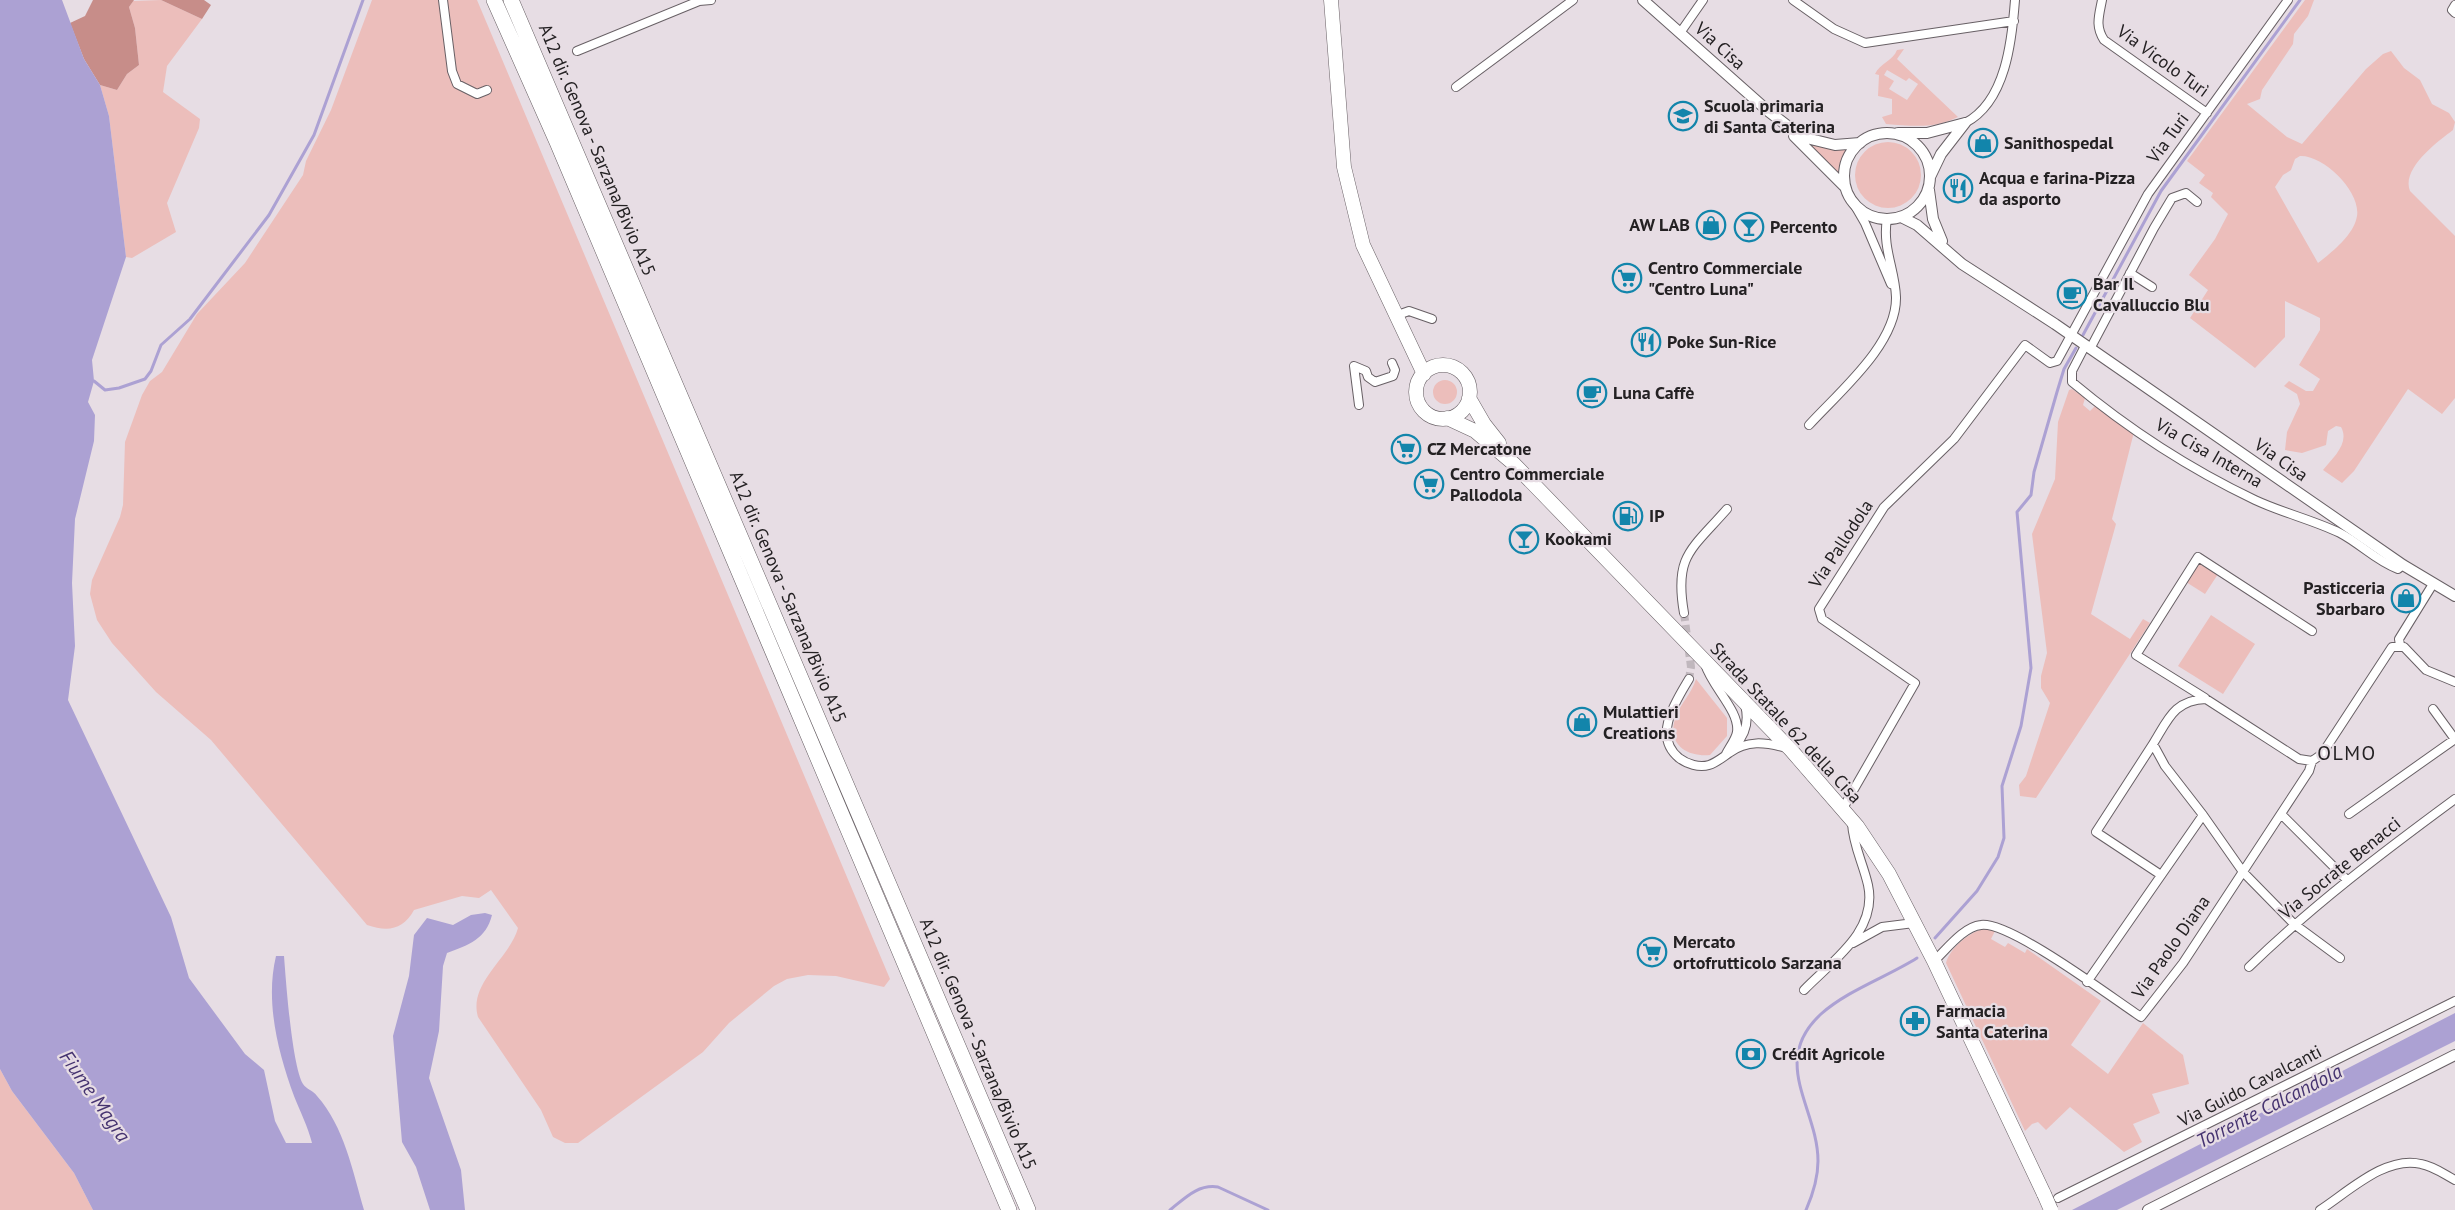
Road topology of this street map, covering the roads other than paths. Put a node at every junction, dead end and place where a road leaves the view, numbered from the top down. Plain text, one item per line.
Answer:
1 (443, 0) edge
2 (494, 0) edge
3 (511, 0) edge
4 (711, 0) edge
5 (1331, 0) edge
6 (1573, 0) edge
7 (1643, 0) edge
8 (1703, 0) edge
9 (1793, 0) edge
10 (2015, 0) edge
11 (2102, 0) edge
12 (2288, 0) edge
13 (2455, 5) edge
14 (2455, 13) edge
15 (2014, 21) junction
16 (1680, 33) junction
17 (577, 51) dead end
18 (1456, 87) dead end
19 (487, 90) dead end
20 (2207, 113) junction
21 (1774, 117) junction
22 (1965, 123) junction
23 (1889, 133) junction
24 (1860, 142) junction
25 (1929, 180) junction
26 (1845, 186) junction
27 (2197, 202) dead end
28 (1854, 204) junction
29 (1901, 217) junction
30 (1887, 219) junction
31 (1962, 264) junction
32 (2130, 273) junction
33 (2152, 287) dead end
34 (1896, 295) junction
35 (1395, 316) junction
36 (1432, 319) dead end
37 (2071, 336) junction
38 (2087, 348) junction
39 (1392, 363) dead end
40 (1447, 366) junction
41 (1424, 374) junction
42 (1469, 398) junction
43 (1359, 405) dead end
44 (1447, 418) junction
45 (1809, 425) dead end
46 (1514, 464) junction
47 (1727, 509) dead end
48 (2403, 565) junction
49 (2433, 584) junction
50 (2455, 596) edge
51 (1684, 614) tunnel mouth
52 (2312, 631) dead end
53 (2400, 645) junction
54 (1704, 660) junction
55 (1689, 679) tunnel mouth
56 (2455, 682) edge
57 (2206, 699) junction
58 (1743, 700) junction
59 (2433, 709) dead end
60 (2454, 738) edge
61 (2153, 744) junction
62 (1791, 750) junction
63 (1726, 754) junction
64 (2312, 760) junction
65 (2455, 799) edge
66 (1842, 810) junction
67 (2281, 814) junction
68 (2349, 814) dead end
69 (2204, 815) junction
70 (1852, 820) junction
71 (2243, 872) junction
72 (2161, 875) junction
73 (2347, 880) junction
74 (1914, 923) junction
75 (2294, 924) junction
76 (1852, 943) junction
77 (2340, 958) dead end
78 (1934, 961) junction
79 (2249, 967) dead end
80 (2087, 982) junction
81 (1804, 990) dead end
82 (2455, 1000) edge
83 (2455, 1055) edge
84 (2455, 1180) edge
85 (2054, 1204) edge
86 (1009, 1210) edge
87 (1028, 1210) edge
88 (2148, 1210) edge
89 (2320, 1210) edge

1 - 19 street
2 - 86 highway
3 - 87 highway, A12 dir. Genova - Sarzana/Bivio A15
4 - 17 street
5 - 35 main road, Strada Statale 62 della Cisa
6 - 18 street
7 - 16 street, Via Cisa
8 - 16 street
9 - 15 street
10 - 15 street
11 - 20 street, Via Vicolo Turì
12 - 20 street, Via Turi
13 - 14 street
15 - 22 street
16 - 21 street, Via Cisa
20 - 37 street, Via Turi
21 - 24 street, Via Cisa
21 - 26 street, Via Cisa
22 - 23 street
22 - 25 street
23 - 24 street
23 - 25 street
24 - 26 street
25 - 29 street
25 - 31 street, Via Cisa
26 - 28 street
27 - 32 street
28 - 30 street
28 - 34 street
29 - 30 street
29 - 31 street, Via Cisa
30 - 34 street
31 - 37 street, Via Cisa
32 - 33 street
32 - 38 street
34 - 45 street
35 - 36 street
35 - 40 main road, Strada Statale 62 della Cisa
35 - 41 main road, Strada Statale 62 della Cisa
37 - 38 street, Via Cisa
37 - 66 street, Via Pallodola
38 - 48 street, Via Cisa
38 - 48 street, Via Cisa Interna
39 - 43 street
40 - 41 main road
40 - 42 main road, Strada Statale 62 della Cisa
41 - 44 main road, Strada Statale 62 della Cisa
42 - 44 main road
42 - 46 main road, Strada Statale 62 della Cisa
44 - 46 main road, Strada Statale 62 della Cisa
46 - 54 main road, Strada Statale 62 della Cisa
47 - 51 street
48 - 49 street, Via Cisa
49 - 50 street, Via Cisa
49 - 53 street, Via Paolo Diana
52 - 57 street
53 - 56 street
53 - 64 street, Via Paolo Diana
54 - 58 main road, Strada Statale 62 della Cisa
54 - 63 street
55 - 63 street
57 - 61 street
57 - 64 street
58 - 62 main road, Strada Statale 62 della Cisa
58 - 63 street
59 - 60 street, Via Socrate Benacci
60 - 68 street, Via Socrate Benacci
61 - 69 street
61 - 72 street
62 - 63 street
62 - 66 main road, Strada Statale 62 della Cisa
64 - 67 street, Via Paolo Diana
65 - 73 street, Via Socrate Benacci
66 - 70 main road, Strada Statale 62 della Cisa
67 - 71 street, Via Paolo Diana
67 - 73 street
69 - 71 street
69 - 72 street
70 - 74 main road, Strada Statale 62 della Cisa
70 - 76 street
71 - 75 street
71 - 80 street, Via Paolo Diana
72 - 80 street
73 - 75 street, Via Socrate Benacci
74 - 76 street
74 - 78 main road, Strada Statale 62 della Cisa
75 - 77 street
75 - 79 street, Via Socrate Benacci
76 - 81 street
78 - 80 street, Via Paolo Diana
78 - 85 main road, Strada Statale 62 della Cisa, bridge
82 - 85 street, Via Guido Cavalcanti
83 - 88 street
84 - 89 street

